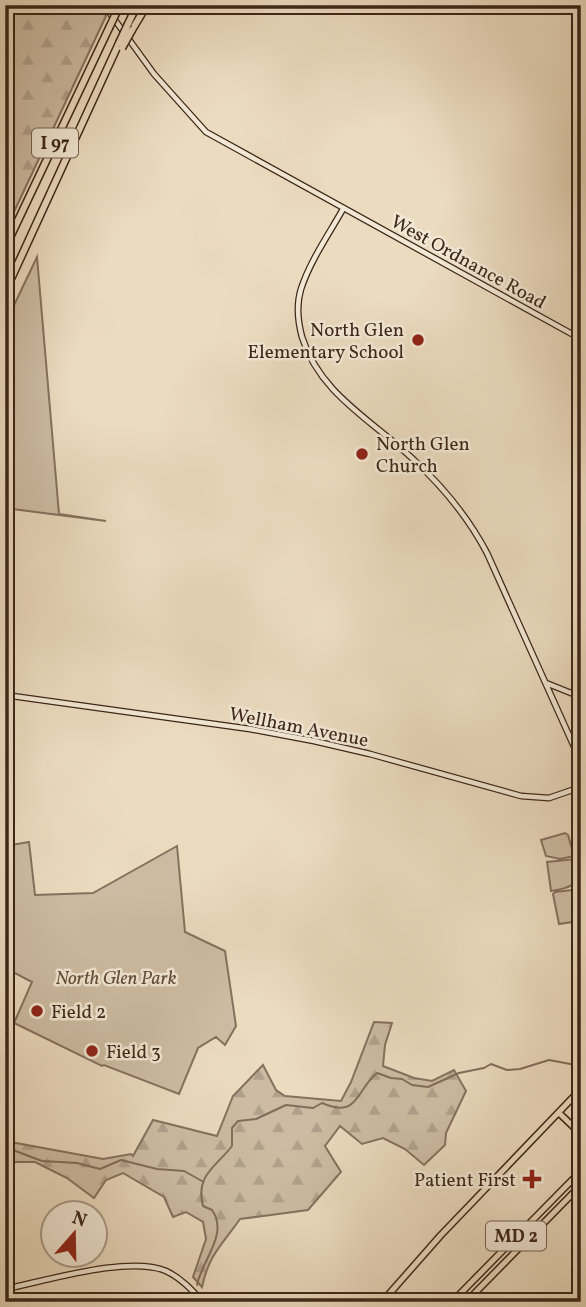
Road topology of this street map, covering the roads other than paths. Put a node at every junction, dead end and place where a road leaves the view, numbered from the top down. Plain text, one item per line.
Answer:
1 (104, 5) edge
2 (137, 5) edge
3 (147, 5) edge
4 (118, 7) edge
5 (130, 27) junction
6 (343, 209) junction
7 (5, 248) edge
8 (5, 292) edge
9 (581, 339) edge
10 (545, 683) junction
11 (5, 695) edge
12 (581, 697) edge
13 (581, 762) edge
14 (581, 787) edge
15 (581, 1089) edge
16 (559, 1113) junction
17 (581, 1134) edge
18 (581, 1171) edge
19 (581, 1185) edge
20 (5, 1289) edge
21 (203, 1302) edge
22 (382, 1302) edge
23 (452, 1302) edge
24 (466, 1302) edge

1 - 6 street, West Ordnance Road
2 - 5 highway
3 - 5 highway
4 - 7 highway, I 97, bridge
5 - 8 highway, I 97, bridge
6 - 9 street, West Ordnance Road
6 - 10 street
10 - 12 street
10 - 13 street
11 - 14 street, Wellham Avenue
15 - 16 main road
16 - 17 main road
16 - 22 main road
18 - 23 main road, MD 2
19 - 24 main road, MD 2
20 - 21 street

